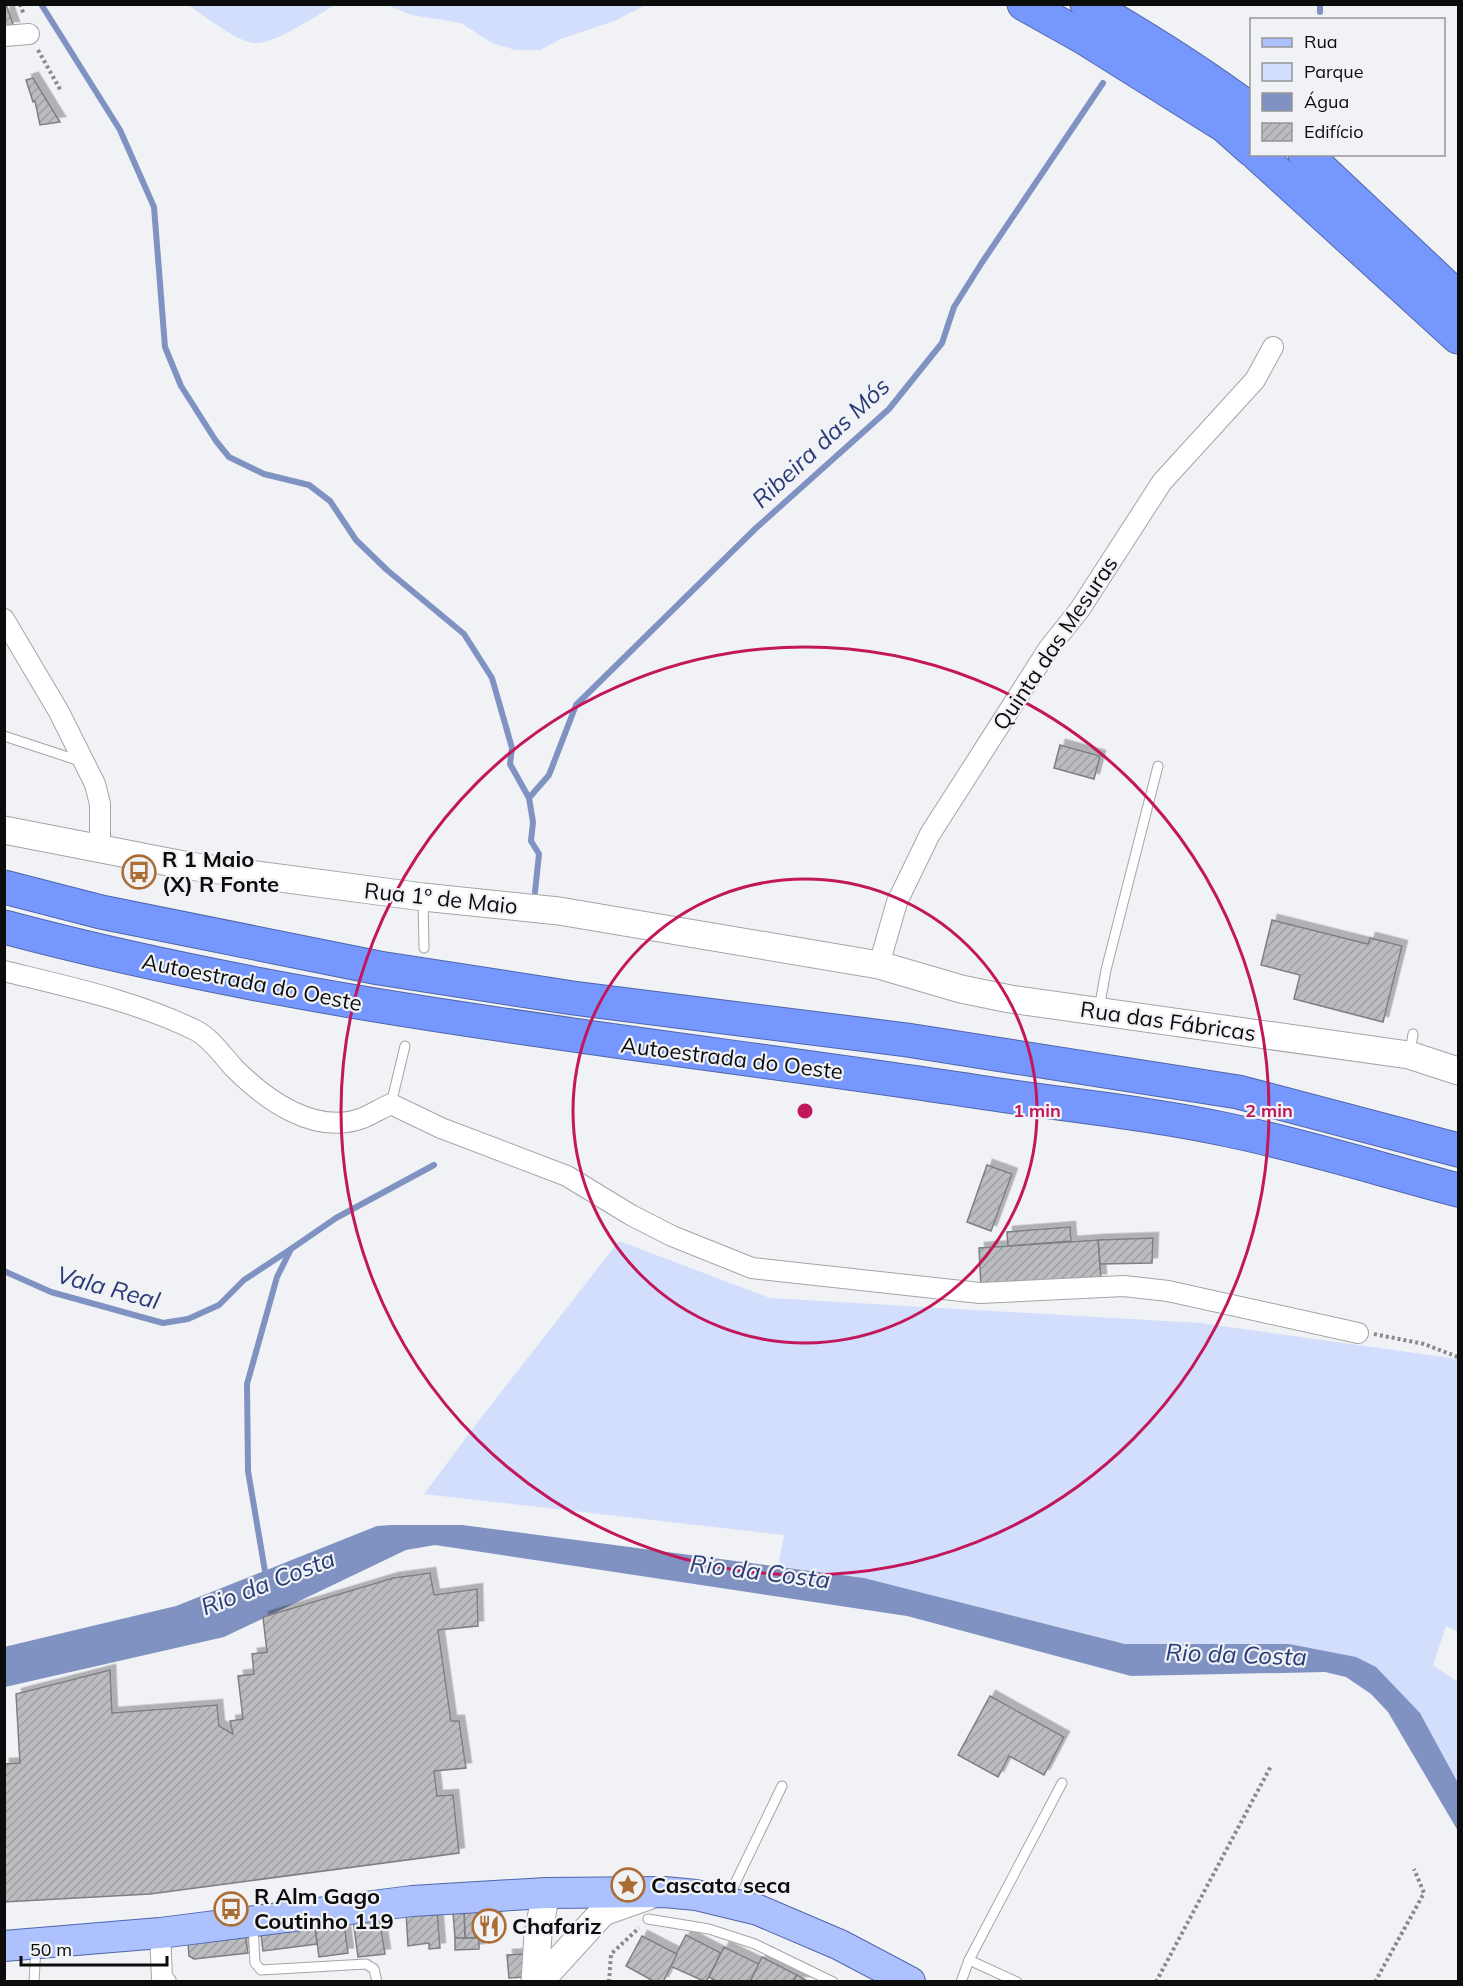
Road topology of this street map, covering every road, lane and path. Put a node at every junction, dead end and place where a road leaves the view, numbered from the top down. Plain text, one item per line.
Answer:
1 (1024, 4) edge
2 (1087, 4) edge
3 (29, 34) dead end
4 (4, 36) edge
5 (1250, 110) edge
6 (1250, 149) edge
7 (1259, 156) edge
8 (1307, 156) edge
9 (1458, 298) edge
10 (1458, 337) edge
11 (1273, 347) dead end
12 (4, 619) edge
13 (4, 736) edge
14 (86, 763) junction
15 (1158, 766) dead end
16 (4, 830) edge
17 (100, 850) junction
18 (4, 887) edge
19 (423, 897) junction
20 (4, 927) edge
21 (424, 948) dead end
22 (879, 964) junction
23 (4, 972) edge
24 (1099, 1011) junction
25 (405, 1046) dead end
26 (1458, 1071) edge
27 (391, 1104) junction
28 (1458, 1150) edge
29 (1458, 1191) edge
30 (1359, 1333) joint
31 (1458, 1357) edge
32 (1271, 1766) dead end
33 (1062, 1784) dead end
34 (782, 1786) dead end
35 (1414, 1869) dead end
36 (664, 1892) junction
37 (546, 1893) junction
38 (509, 1895) junction
39 (727, 1901) junction
40 (648, 1919) joint
41 (252, 1921) junction
42 (160, 1933) junction
43 (538, 1934) junction
44 (36, 1944) junction
45 (4, 1946) edge
46 (567, 1954) junction
47 (969, 1960) junction
48 (268, 1971) junction
49 (34, 1982) edge
50 (166, 1982) edge
51 (267, 1982) edge
52 (377, 1982) edge
53 (537, 1982) edge
54 (609, 1982) edge
55 (833, 1982) edge
56 (910, 1982) edge
57 (961, 1982) edge
58 (1017, 1982) edge
59 (1156, 1982) edge
60 (1376, 1982) edge

1 - 6 highway
2 - 5 highway
3 - 4 street
7 - 10 highway
8 - 9 highway
11 - 22 street, Quinta das Mesuras
12 - 14 street
13 - 14 lane
14 - 17 street
15 - 24 lane
16 - 17 street, Rua 1º de Maio
17 - 19 street, Rua 1º de Maio
18 - 28 highway, Autoestrada do Oeste
19 - 21 lane
19 - 22 street, Rua 1º de Maio
20 - 29 highway, Autoestrada do Oeste
22 - 24 street, Rua das Fábricas
23 - 27 street
24 - 26 street, Rua das Fábricas
25 - 27 lane
27 - 30 street
30 - 31 path
32 - 59 path
33 - 47 lane
34 - 39 lane
35 - 60 path
36 - 37 main road
36 - 39 main road
36 - 46 street
37 - 38 main road
37 - 43 street
37 - 46 street
38 - 41 main road
38 - 43 street
39 - 56 main road
40 - 54 path
40 - 55 lane
41 - 42 main road
41 - 48 lane
42 - 44 main road
42 - 50 street
43 - 53 street
44 - 45 main road
44 - 49 lane
46 - 53 street
47 - 57 lane
47 - 58 lane
48 - 51 lane
48 - 52 lane

